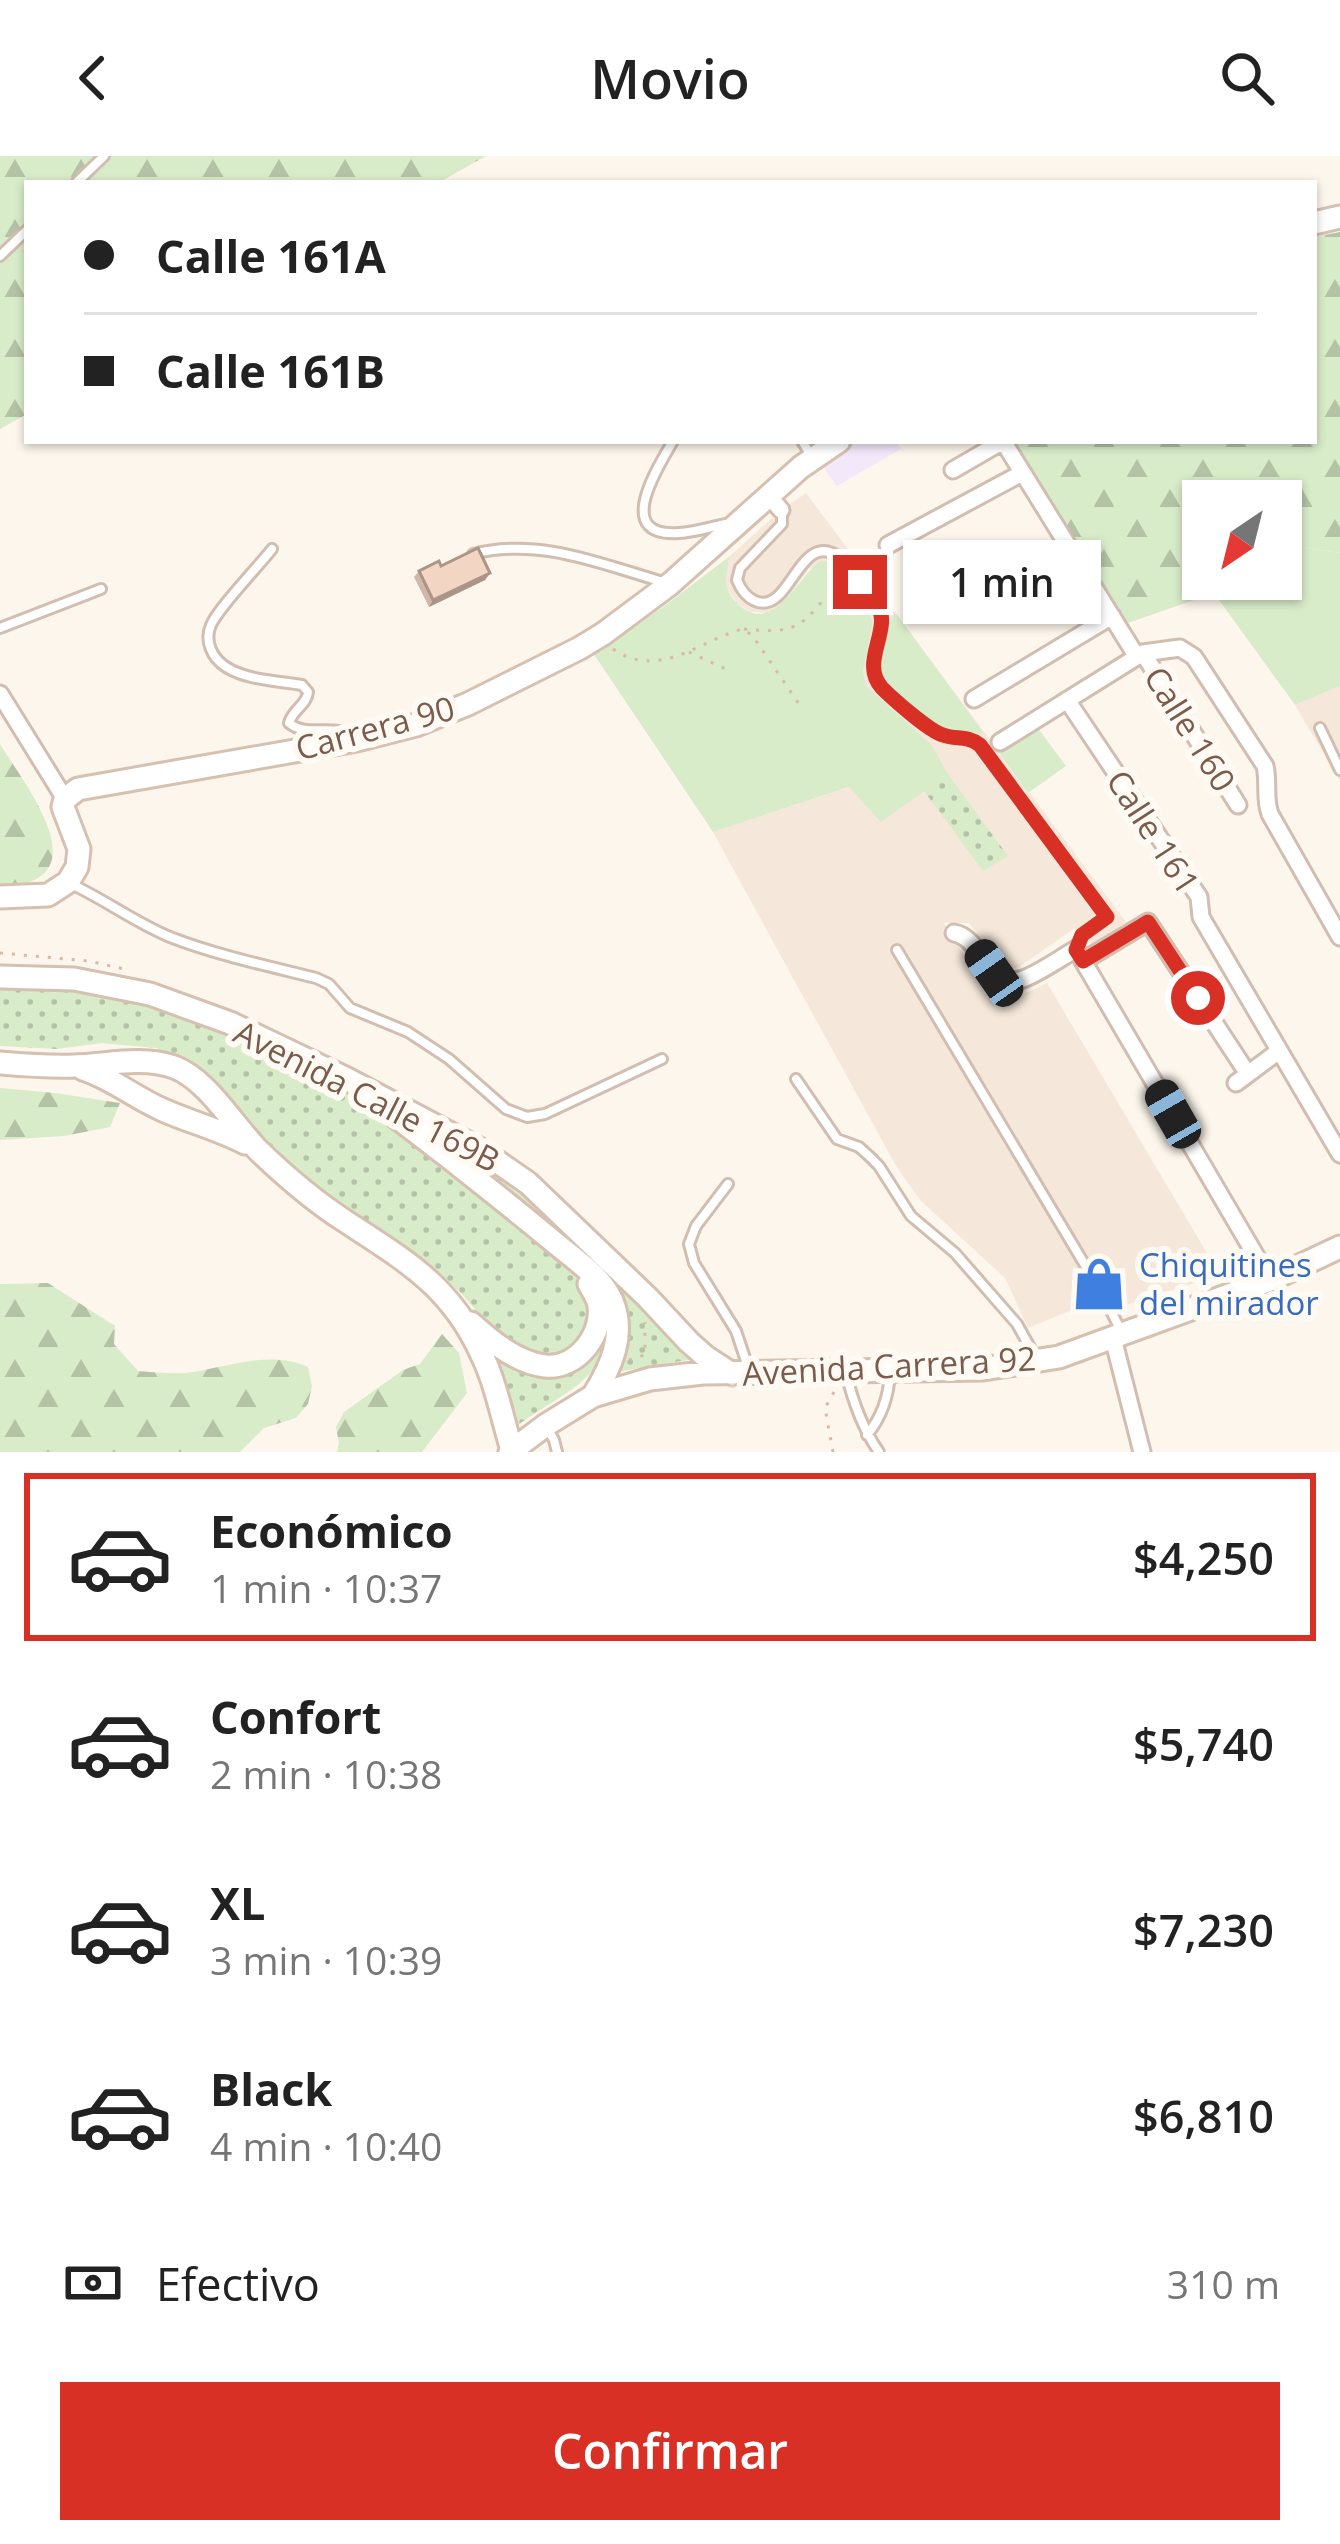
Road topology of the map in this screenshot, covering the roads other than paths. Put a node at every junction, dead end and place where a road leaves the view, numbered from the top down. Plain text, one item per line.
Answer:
1 (104, 156) edge
2 (79, 180) edge
3 (24, 233) edge
4 (0, 256) edge
5 (671, 444) edge
6 (998, 444) edge
7 (1005, 444) edge
8 (811, 449) edge
9 (953, 470) dead end
10 (1022, 473) junction
11 (775, 503) junction
12 (739, 523) junction
13 (888, 545) dead end
14 (272, 549) dead end
15 (470, 555) edge
16 (670, 584) junction
17 (101, 589) dead end
18 (1112, 616) junction
19 (0, 628) edge
20 (1140, 655) junction
21 (0, 694) edge
22 (974, 699) dead end
23 (1067, 700) junction
24 (1320, 728) dead end
25 (357, 740) junction
26 (1000, 742) dead end
27 (1340, 770) edge
28 (65, 799) junction
29 (1238, 805) dead end
30 (68, 882) junction
31 (0, 897) edge
32 (954, 933) dead end
33 (1340, 937) edge
34 (897, 950) dead end
35 (1079, 955) junction
36 (0, 977) edge
37 (1280, 1051) junction
38 (662, 1059) dead end
39 (0, 1063) edge
40 (71, 1066) junction
41 (347, 1079) junction
42 (796, 1079) dead end
43 (260, 1152) junction
44 (1340, 1154) edge
45 (728, 1184) dead end
46 (526, 1219) junction
47 (1340, 1247) edge
48 (1270, 1280) junction
49 (453, 1307) junction
50 (1118, 1336) junction
51 (1038, 1361) junction
52 (890, 1371) junction
53 (840, 1372) junction
54 (741, 1374) junction
55 (593, 1396) junction
56 (545, 1425) junction
57 (867, 1435) junction
58 (511, 1451) edge
59 (556, 1452) edge
60 (878, 1452) edge
61 (1142, 1452) edge

1 - 2 lane
3 - 4 lane
5 - 12 lane
6 - 9 street
7 - 10 street, Calle 160
8 - 11 main road, Carrera 90
10 - 13 street
10 - 18 street, Calle 160
11 - 12 main road, Carrera 90
11 - 35 lane
12 - 16 main road, Carrera 90
14 - 25 lane
15 - 16 lane
16 - 25 main road, Carrera 90
17 - 19 lane
18 - 20 street, Calle 160
18 - 22 street
20 - 23 street
20 - 29 street, Calle 160
20 - 33 street
21 - 28 street
23 - 26 street
23 - 37 street, Calle 161
24 - 27 lane
25 - 28 main road, Carrera 90
28 - 30 main road
30 - 31 main road
30 - 38 lane
32 - 35 street
34 - 50 lane
35 - 37 street
35 - 48 street
36 - 41 main road, Avenida Calle 169B
37 - 44 street, Calle 161
39 - 40 main road
40 - 43 main road, Avenida Calle 169B
40 - 43 main road, Avenida Calle 169B
41 - 46 main road
41 - 54 main road, Avenida Calle 169B
42 - 51 lane
43 - 49 main road, Avenida Calle 169B
45 - 54 lane
46 - 49 main road
46 - 55 main road
47 - 48 main road, Avenida Carrera 92
48 - 50 main road, Avenida Carrera 92
49 - 58 main road, Avenida Calle 169B
50 - 51 main road, Avenida Carrera 92
50 - 61 street
51 - 52 main road, Avenida Carrera 92
52 - 53 main road, Avenida Carrera 92
52 - 57 lane
53 - 54 main road, Avenida Carrera 92
53 - 57 lane
54 - 55 main road, Avenida Carrera 92
55 - 56 main road, Avenida Carrera 92
56 - 58 main road, Avenida Carrera 92
56 - 59 lane
57 - 60 lane

